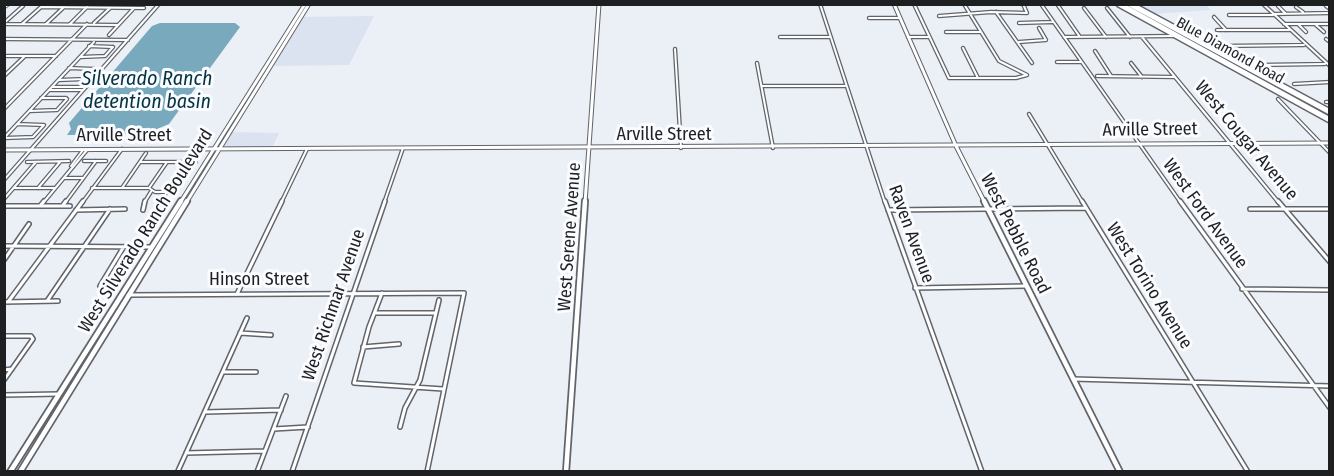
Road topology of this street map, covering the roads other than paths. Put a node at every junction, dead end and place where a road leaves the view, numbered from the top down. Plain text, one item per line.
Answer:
1 (8, 4) edge
2 (159, 4) edge
3 (307, 4) edge
4 (599, 4) edge
5 (820, 4) edge
6 (894, 4) edge
7 (914, 4) edge
8 (964, 4) edge
9 (1023, 4) edge
10 (1041, 4) edge
11 (1057, 4) edge
12 (1119, 4) edge
13 (1130, 4) edge
14 (1263, 4) edge
15 (23, 6) edge
16 (1278, 6) dead end
17 (1296, 6) dead end
18 (1326, 6) edge
19 (64, 7) junction
20 (87, 7) junction
21 (4, 8) edge
22 (110, 8) junction
23 (134, 8) junction
24 (144, 8) dead end
25 (1083, 8) dead end
26 (1107, 8) dead end
27 (1329, 9) edge
28 (996, 12) junction
29 (1329, 13) edge
30 (1286, 14) junction
31 (1304, 14) junction
32 (1229, 15) dead end
33 (1274, 15) junction
34 (4, 16) edge
35 (12, 16) junction
36 (939, 16) dead end
37 (970, 16) junction
38 (1214, 17) dead end
39 (869, 18) dead end
40 (900, 18) junction
41 (1053, 21) junction
42 (4, 23) edge
43 (1019, 23) dead end
44 (22, 24) junction
45 (46, 24) junction
46 (70, 24) junction
47 (87, 24) junction
48 (93, 24) junction
49 (1284, 24) junction
50 (1297, 24) junction
51 (1315, 24) junction
52 (1329, 24) edge
53 (118, 25) junction
54 (1039, 28) dead end
55 (1217, 30) dead end
56 (1226, 30) junction
57 (1290, 30) junction
58 (946, 32) dead end
59 (980, 32) junction
60 (1306, 32) dead end
61 (1324, 32) dead end
62 (109, 35) dead end
63 (1176, 35) junction
64 (780, 37) dead end
65 (830, 37) junction
66 (908, 37) junction
67 (929, 37) junction
68 (1064, 37) junction
69 (1080, 37) junction
70 (1106, 37) junction
71 (1130, 37) junction
72 (1142, 37) junction
73 (4, 39) edge
74 (72, 39) junction
75 (128, 40) junction
76 (94, 42) dead end
77 (1019, 42) junction
78 (1306, 45) junction
79 (90, 46) junction
80 (1221, 46) dead end
81 (963, 48) dead end
82 (675, 49) dead end
83 (1095, 51) dead end
84 (4, 56) edge
85 (26, 56) junction
86 (56, 56) junction
87 (80, 57) junction
88 (1057, 62) dead end
89 (1081, 62) junction
90 (757, 63) dead end
91 (1032, 63) dead end
92 (1131, 63) dead end
93 (1257, 65) dead end
94 (1328, 65) edge
95 (69, 68) junction
96 (4, 76) edge
97 (1098, 76) dead end
98 (1110, 76) junction
99 (1174, 76) junction
100 (1142, 77) junction
101 (978, 78) junction
102 (58, 80) junction
103 (1329, 82) edge
104 (1294, 84) dead end
105 (762, 86) junction
106 (845, 86) junction
107 (50, 89) junction
108 (85, 89) junction
109 (41, 98) junction
110 (1278, 99) dead end
111 (4, 109) edge
112 (30, 111) junction
113 (1329, 112) edge
114 (1029, 114) dead end
115 (1329, 120) edge
116 (17, 124) junction
117 (5, 138) edge
118 (1318, 141) junction
119 (1329, 141) edge
120 (1228, 143) junction
121 (1138, 144) junction
122 (1047, 145) junction
123 (956, 146) junction
124 (865, 147) junction
125 (403, 148) junction
126 (590, 148) junction
127 (681, 148) junction
128 (773, 148) junction
129 (32, 149) junction
130 (86, 149) junction
131 (122, 149) junction
132 (215, 149) junction
133 (307, 149) junction
134 (4, 150) edge
135 (146, 153) dead end
136 (1329, 153) edge
137 (84, 161) dead end
138 (96, 161) junction
139 (106, 161) dead end
140 (27, 162) dead end
141 (36, 162) junction
142 (60, 162) junction
143 (69, 162) dead end
144 (140, 162) junction
145 (166, 162) junction
146 (186, 162) junction
147 (196, 162) dead end
148 (63, 178) junction
149 (83, 178) junction
150 (4, 180) edge
151 (14, 188) junction
152 (38, 188) junction
153 (55, 188) junction
154 (92, 188) junction
155 (122, 188) junction
156 (151, 189) junction
157 (166, 192) junction
158 (163, 198) dead end
159 (4, 199) edge
160 (4, 206) edge
161 (40, 206) junction
162 (62, 206) junction
163 (70, 206) dead end
164 (124, 208) dead end
165 (1086, 208) junction
166 (110, 209) junction
167 (988, 209) junction
168 (1250, 209) dead end
169 (1329, 209) edge
170 (76, 210) junction
171 (143, 210) dead end
172 (888, 210) junction
173 (1285, 210) junction
174 (29, 224) dead end
175 (4, 246) edge
176 (14, 246) junction
177 (50, 246) junction
178 (85, 247) junction
179 (151, 247) junction
180 (123, 248) junction
181 (151, 256) junction
182 (4, 260) edge
183 (1329, 262) edge
184 (100, 286) dead end
185 (1026, 286) junction
186 (915, 288) junction
187 (1242, 289) junction
188 (1329, 290) edge
189 (352, 293) junction
190 (382, 293) junction
191 (237, 294) junction
192 (121, 296) junction
193 (127, 296) junction
194 (439, 300) dead end
195 (47, 301) junction
196 (58, 301) dead end
197 (6, 302) edge
198 (375, 313) junction
199 (436, 313) junction
200 (248, 318) dead end
201 (240, 333) junction
202 (271, 335) dead end
203 (4, 336) edge
204 (399, 344) dead end
205 (363, 346) junction
206 (12, 369) junction
207 (4, 370) edge
208 (223, 372) junction
209 (256, 372) dead end
210 (1073, 379) junction
211 (4, 380) edge
212 (1192, 382) junction
213 (1313, 385) junction
214 (1329, 386) edge
215 (444, 388) junction
216 (417, 389) junction
217 (59, 394) junction
218 (4, 395) edge
219 (286, 396) dead end
220 (1329, 408) edge
221 (281, 410) junction
222 (204, 412) junction
223 (308, 427) junction
224 (400, 427) dead end
225 (274, 429) junction
226 (265, 451) junction
227 (186, 453) junction
228 (10, 471) edge
229 (20, 471) edge
230 (178, 471) edge
231 (257, 471) edge
232 (292, 471) edge
233 (427, 471) edge
234 (566, 471) edge
235 (982, 471) edge
236 (1120, 471) edge
237 (1248, 471) edge

1 - 21 street
2 - 75 street
3 - 132 street, West Silverado Ranch Boulevard
4 - 126 street, West Serene Avenue
5 - 65 street, Raven Avenue
6 - 40 street, West Pebble Road
7 - 67 street
8 - 37 street
9 - 28 street
10 - 41 street, West Ford Avenue
11 - 69 street
12 - 63 highway, Blue Diamond Road
13 - 113 highway, Blue Diamond Road
14 - 33 street
15 - 35 street
16 - 30 street
17 - 31 street
18 - 27 street
19 - 20 street
19 - 44 street
19 - 45 street
20 - 22 street
20 - 46 street
22 - 23 street
22 - 48 street
23 - 24 street
23 - 53 street
25 - 70 street
26 - 71 street
28 - 37 street
28 - 77 street
29 - 31 street
30 - 31 street
30 - 33 street
32 - 33 street
33 - 49 street
34 - 35 street
35 - 42 street
36 - 37 street
37 - 59 street
38 - 56 street
39 - 40 street
40 - 66 street, West Pebble Road
41 - 43 street
41 - 68 street, West Ford Avenue
42 - 44 street
44 - 45 street
45 - 46 street
46 - 47 street
47 - 48 street
47 - 74 street
48 - 53 street
49 - 50 street
49 - 57 street
50 - 51 street
50 - 60 street
51 - 52 street
51 - 61 street
53 - 62 street
54 - 77 street
55 - 56 street
56 - 57 street
57 - 78 street
58 - 59 street
59 - 101 street
63 - 72 street
63 - 115 highway, Blue Diamond Road
64 - 65 street
65 - 106 street, Raven Avenue
66 - 67 street
66 - 123 street, West Pebble Road
67 - 101 street
68 - 69 street
68 - 89 street, West Ford Avenue
69 - 70 street
70 - 71 street
71 - 72 street
72 - 99 street, West Cougar Avenue
73 - 74 street
74 - 75 street
74 - 86 street
75 - 108 street
76 - 79 street
77 - 91 street
78 - 80 street
78 - 94 street
79 - 87 street
79 - 87 street
81 - 101 street
82 - 127 street
83 - 98 street
84 - 85 street
85 - 86 street
85 - 96 street
86 - 111 street
87 - 95 street
88 - 89 street
89 - 121 street, West Ford Avenue
90 - 105 street
92 - 100 street
93 - 94 street
95 - 102 street
95 - 102 street
97 - 98 street
98 - 100 street
99 - 100 street
99 - 120 street, West Cougar Avenue
102 - 107 street
103 - 104 street
105 - 106 street
105 - 128 street
106 - 124 street, Raven Avenue
107 - 108 street
107 - 109 street
108 - 129 street
109 - 112 street
109 - 112 street
110 - 118 street
112 - 116 street
114 - 122 street, West Torino Avenue
116 - 117 street
116 - 117 street
118 - 119 street, Arville Street
118 - 120 street, Arville Street
118 - 136 street
120 - 121 street, Arville Street
120 - 173 street, West Cougar Avenue
121 - 122 street, Arville Street
121 - 187 street, West Ford Avenue
122 - 123 street, Arville Street
122 - 165 street, West Torino Avenue
123 - 124 street, Arville Street
123 - 167 street, West Pebble Road
124 - 128 street, Arville Street
124 - 172 street, Raven Avenue
125 - 126 street, Arville Street
125 - 133 street, Arville Street
125 - 189 street, West Richmar Avenue
126 - 127 street, Arville Street
126 - 234 street, West Serene Avenue
127 - 128 street, Arville Street
129 - 130 street, Arville Street
129 - 134 street, Arville Street
129 - 150 street
130 - 131 street, Arville Street
130 - 148 street
131 - 132 street, Arville Street
131 - 154 street
132 - 133 street, Arville Street
132 - 179 street, West Silverado Ranch Boulevard
132 - 181 street, West Silverado Ranch Boulevard
133 - 191 street
135 - 144 street
137 - 138 street
138 - 139 street
138 - 149 street
140 - 141 street
141 - 142 street
141 - 151 street
142 - 143 street
142 - 152 street
144 - 145 street
144 - 155 street
145 - 146 street
145 - 156 street
146 - 147 street
146 - 157 street
148 - 149 street
148 - 153 street
149 - 162 street
151 - 152 street
151 - 159 street
152 - 153 street
153 - 161 street
154 - 155 street
154 - 170 street
155 - 156 street
156 - 157 street
156 - 171 street
157 - 158 street
160 - 161 street
161 - 162 street
162 - 163 street
164 - 166 street
165 - 167 street
165 - 212 street, West Torino Avenue
166 - 170 street
166 - 178 street
167 - 172 street
167 - 185 street, West Pebble Road
168 - 173 street
169 - 173 street
170 - 177 street
172 - 186 street, Raven Avenue
173 - 183 street, West Cougar Avenue
174 - 176 street
175 - 176 street
176 - 177 street
176 - 182 street
177 - 178 street
177 - 197 street
178 - 180 street
178 - 195 street
179 - 180 street
179 - 181 street
179 - 192 street, West Silverado Ranch Boulevard
180 - 184 street
181 - 193 street, West Silverado Ranch Boulevard
185 - 186 street
185 - 210 street, West Pebble Road
186 - 235 street, Raven Avenue
187 - 188 street
187 - 213 street, West Ford Avenue
189 - 190 street, Hinson Street
189 - 191 street, Hinson Street
189 - 223 street, West Richmar Avenue
190 - 198 street
190 - 215 street, Hinson Street
191 - 193 street, Hinson Street
192 - 193 street
192 - 217 street, West Silverado Ranch Boulevard
193 - 229 street, West Silverado Ranch Boulevard
194 - 199 street
195 - 196 street
195 - 197 street
198 - 199 street
198 - 205 street
199 - 216 street
200 - 201 street
201 - 202 street
201 - 208 street
203 - 206 street
204 - 205 street
205 - 216 street
206 - 207 street
206 - 211 street
208 - 209 street
208 - 222 street
210 - 212 street
210 - 236 street, West Pebble Road
212 - 213 street
212 - 237 street, West Torino Avenue
213 - 214 street
213 - 220 street, West Ford Avenue
215 - 216 street
215 - 233 street
216 - 224 street
217 - 218 street
217 - 228 street, West Silverado Ranch Boulevard
219 - 221 street
221 - 222 street
221 - 225 street
222 - 227 street
223 - 225 street
223 - 232 street, West Richmar Avenue
225 - 226 street
226 - 227 street
226 - 231 street
227 - 230 street

